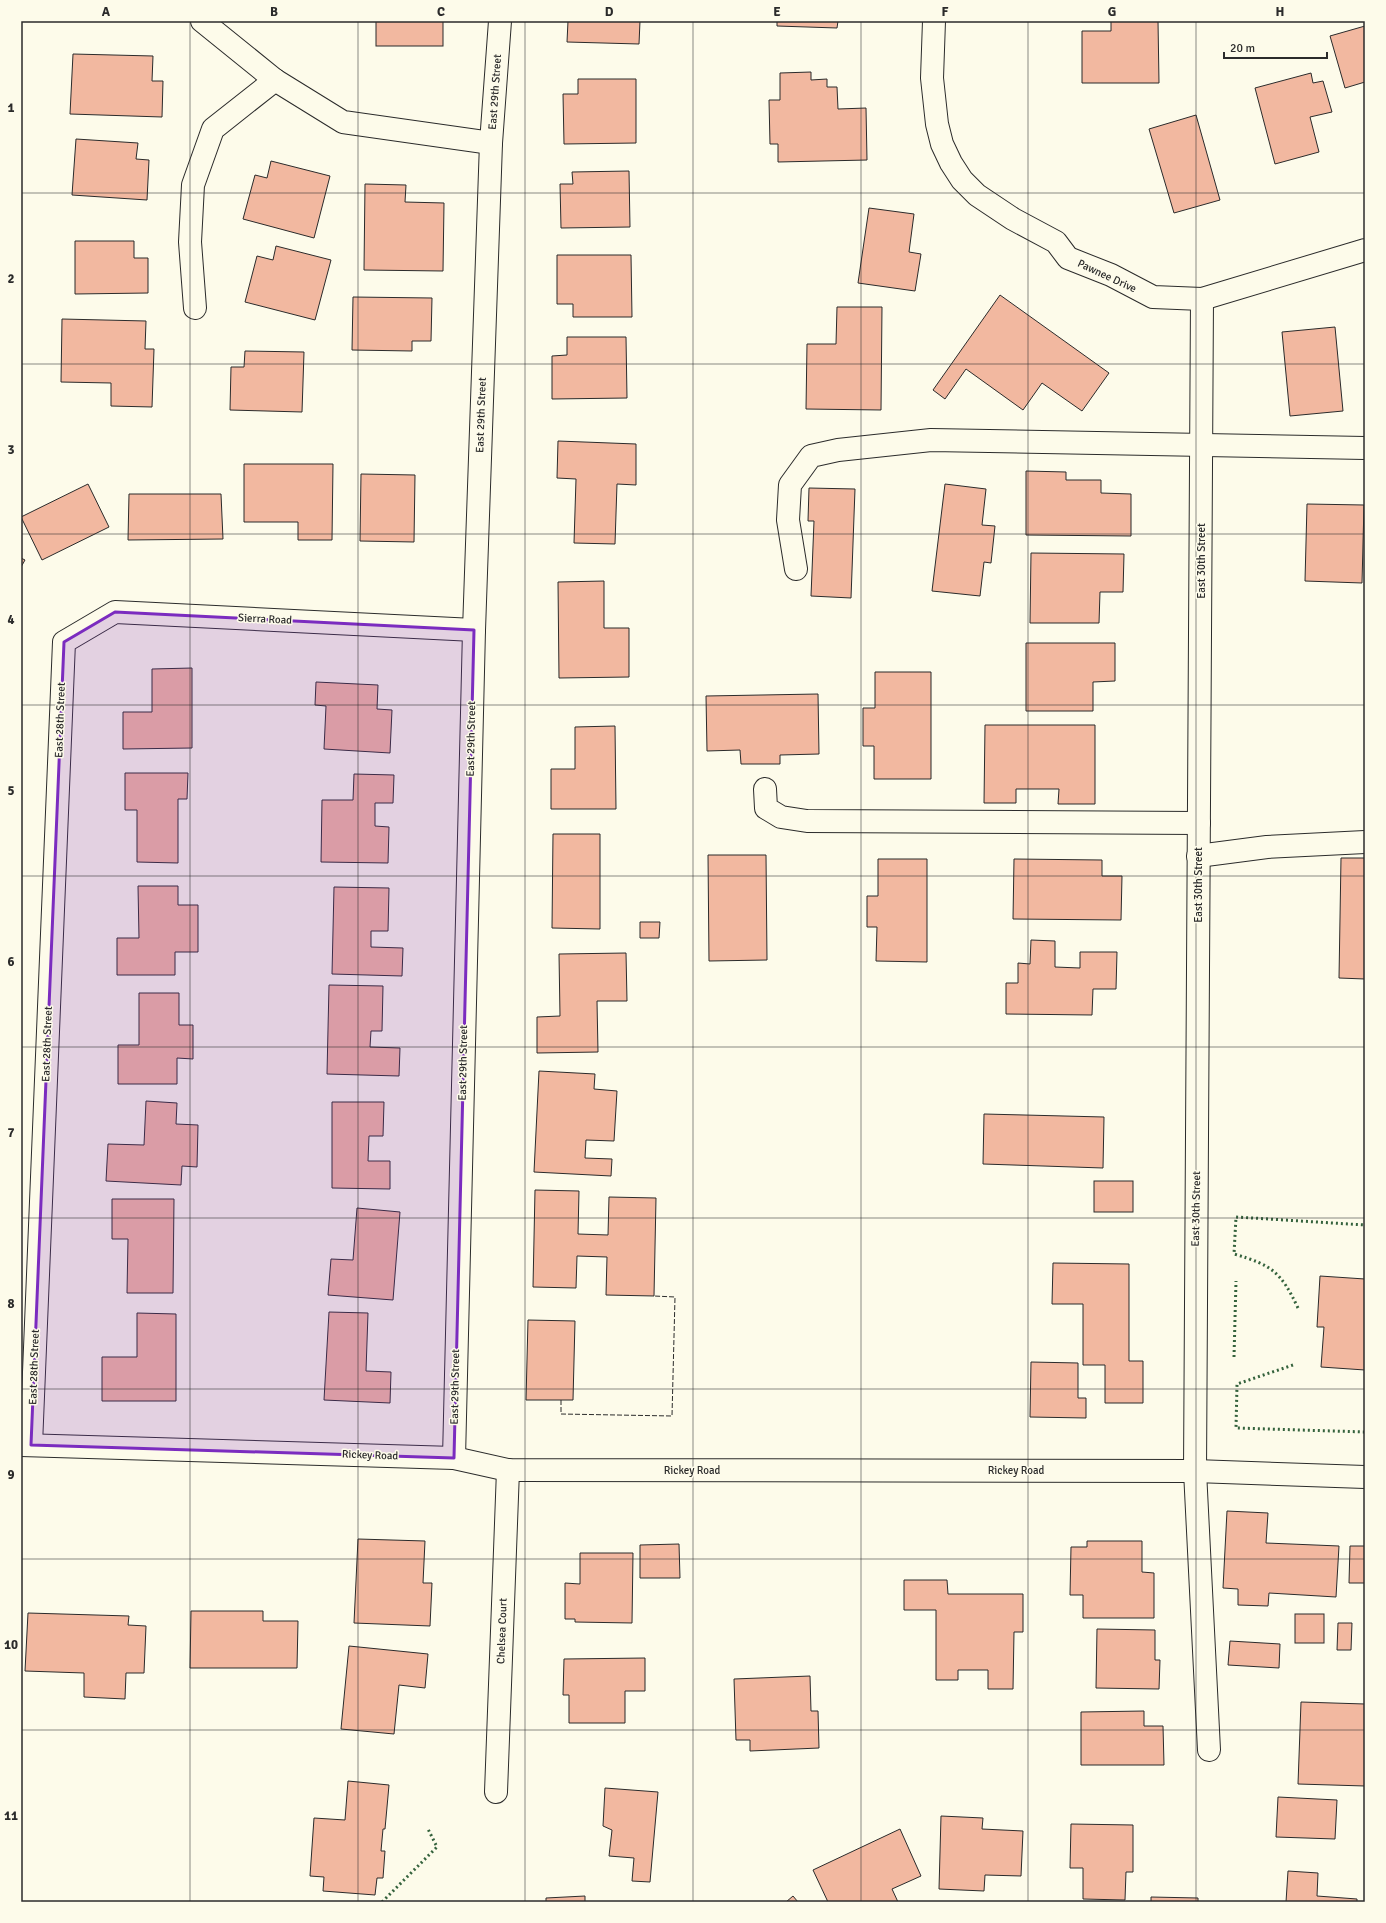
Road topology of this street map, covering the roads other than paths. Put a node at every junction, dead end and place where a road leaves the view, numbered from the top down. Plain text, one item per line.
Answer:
1 (202, 21) edge
2 (500, 21) edge
3 (934, 21) edge
4 (275, 80) junction
5 (491, 143) junction
6 (1365, 250) edge
7 (1202, 299) junction
8 (195, 308) dead end
9 (1202, 445) junction
10 (1365, 448) edge
11 (796, 569) dead end
12 (474, 630) junction
13 (64, 642) joint
14 (765, 789) dead end
15 (1199, 823) junction
16 (1365, 842) edge
17 (1198, 856) junction
18 (26, 1445) edge
19 (454, 1458) junction
20 (508, 1470) junction
21 (1195, 1471) junction
22 (1365, 1477) edge
23 (1209, 1750) dead end
24 (496, 1792) dead end

1 - 4 street
2 - 5 street, East 29th Street
3 - 7 street, Pawnee Drive
4 - 5 street
4 - 8 street
5 - 12 street, East 29th Street
6 - 7 street, Pawnee Drive
7 - 9 street, East 30th Street
9 - 10 street
9 - 11 street
9 - 15 street, East 30th Street
12 - 13 street, Sierra Road
12 - 19 street, East 29th Street
13 - 18 street, East 28th Street
14 - 15 street
15 - 17 street, East 30th Street
16 - 17 street
17 - 21 street, East 30th Street
18 - 19 street, Rickey Road
19 - 20 street, Rickey Road
20 - 21 street, Rickey Road
20 - 24 street, Chelsea Court
21 - 22 street, Rickey Road
21 - 23 street, East 30th Street

